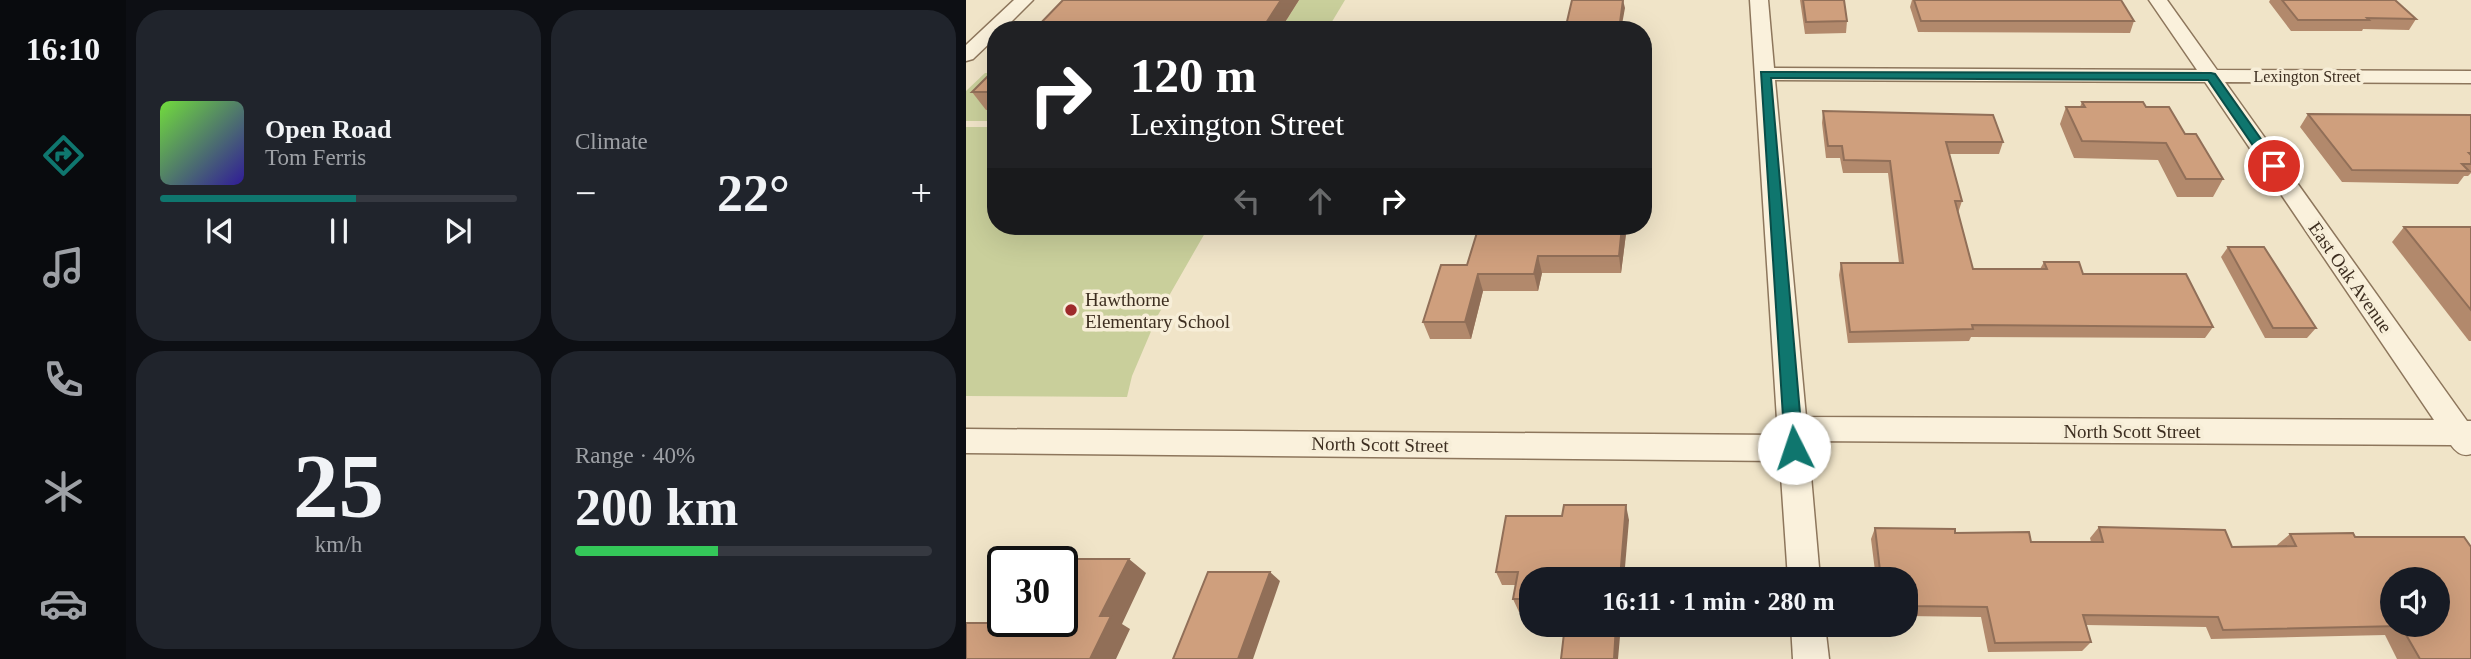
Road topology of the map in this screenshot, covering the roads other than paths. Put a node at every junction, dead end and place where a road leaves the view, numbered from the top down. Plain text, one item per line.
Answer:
1 (1024, 0) edge
2 (1759, 0) edge
3 (2158, 0) edge
4 (1002, 21) edge
5 (987, 35) edge
6 (966, 55) edge
7 (1765, 74) junction
8 (2211, 76) junction
9 (2471, 77) edge
10 (1793, 438) junction
11 (2467, 439) edge
12 (966, 441) edge
13 (1803, 567) edge
14 (1809, 637) edge
15 (1811, 659) edge

1 - 4 street
2 - 7 street
3 - 8 street, East Oak Avenue
5 - 6 street
7 - 8 street, Lexington Street
7 - 10 street
8 - 9 street, Lexington Street
8 - 11 street, East Oak Avenue
10 - 11 street, North Scott Street
10 - 12 street, North Scott Street
10 - 13 street
14 - 15 street

